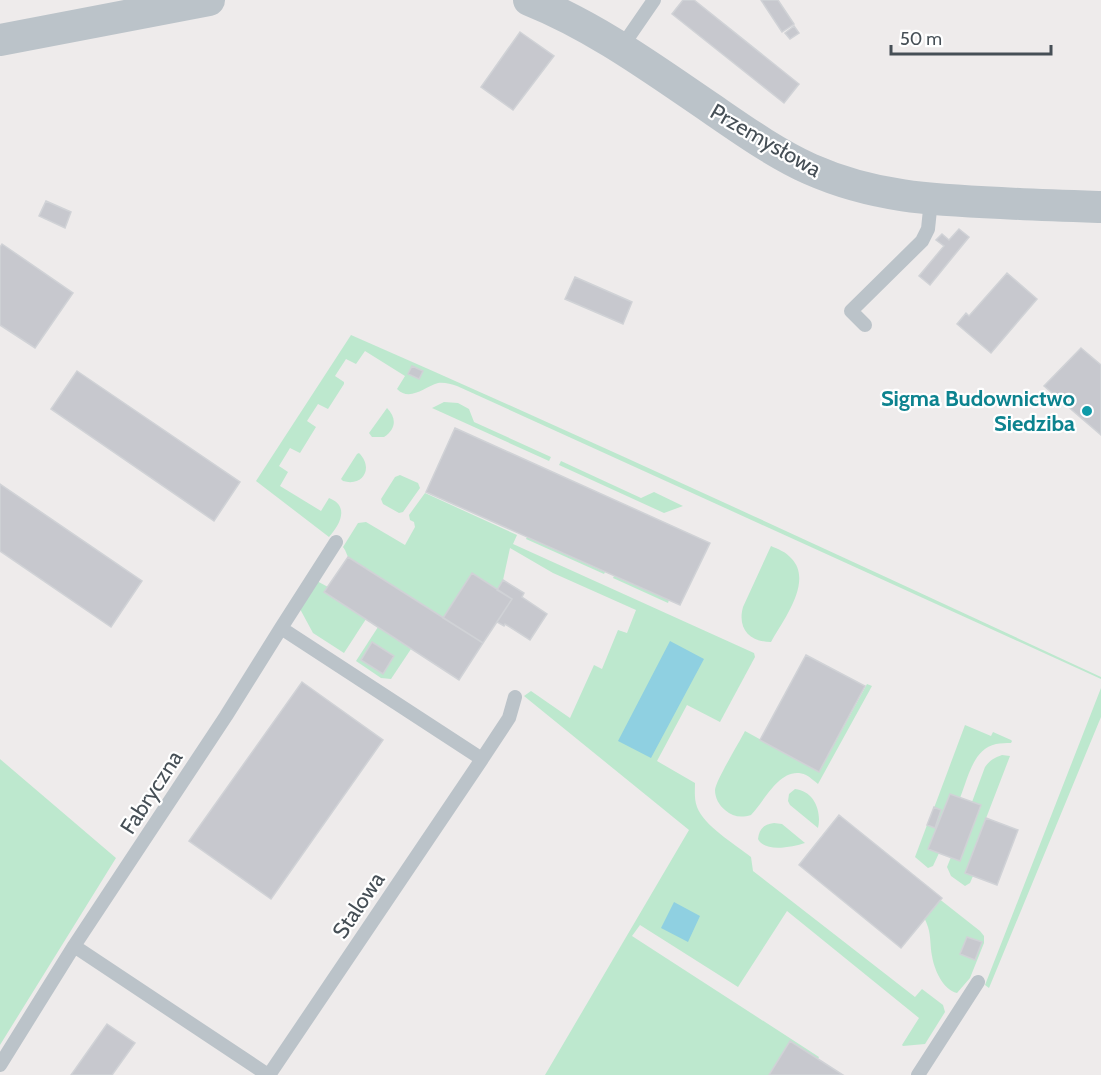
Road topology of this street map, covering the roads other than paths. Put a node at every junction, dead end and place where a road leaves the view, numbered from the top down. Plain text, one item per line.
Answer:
1 (209, 0) edge
2 (529, 0) edge
3 (654, 0) edge
4 (0, 40) edge
5 (621, 48) junction
6 (932, 200) junction
7 (1101, 207) edge
8 (865, 325) dead end
9 (336, 542) dead end
10 (280, 628) junction
11 (515, 697) dead end
12 (482, 759) junction
13 (74, 946) junction
14 (978, 982) dead end
15 (0, 1065) edge
16 (269, 1075) edge
17 (918, 1075) edge

1 - 4 street
2 - 5 street, Przemysłowa
3 - 5 lane
5 - 6 street, Przemysłowa
6 - 7 street, Przemysłowa
6 - 8 lane
9 - 10 lane, Fabryczna
10 - 12 lane
10 - 13 lane, Fabryczna
11 - 12 lane, Stalowa
12 - 16 lane, Stalowa
13 - 15 lane, Fabryczna
13 - 16 lane, Stalowa
14 - 17 lane

